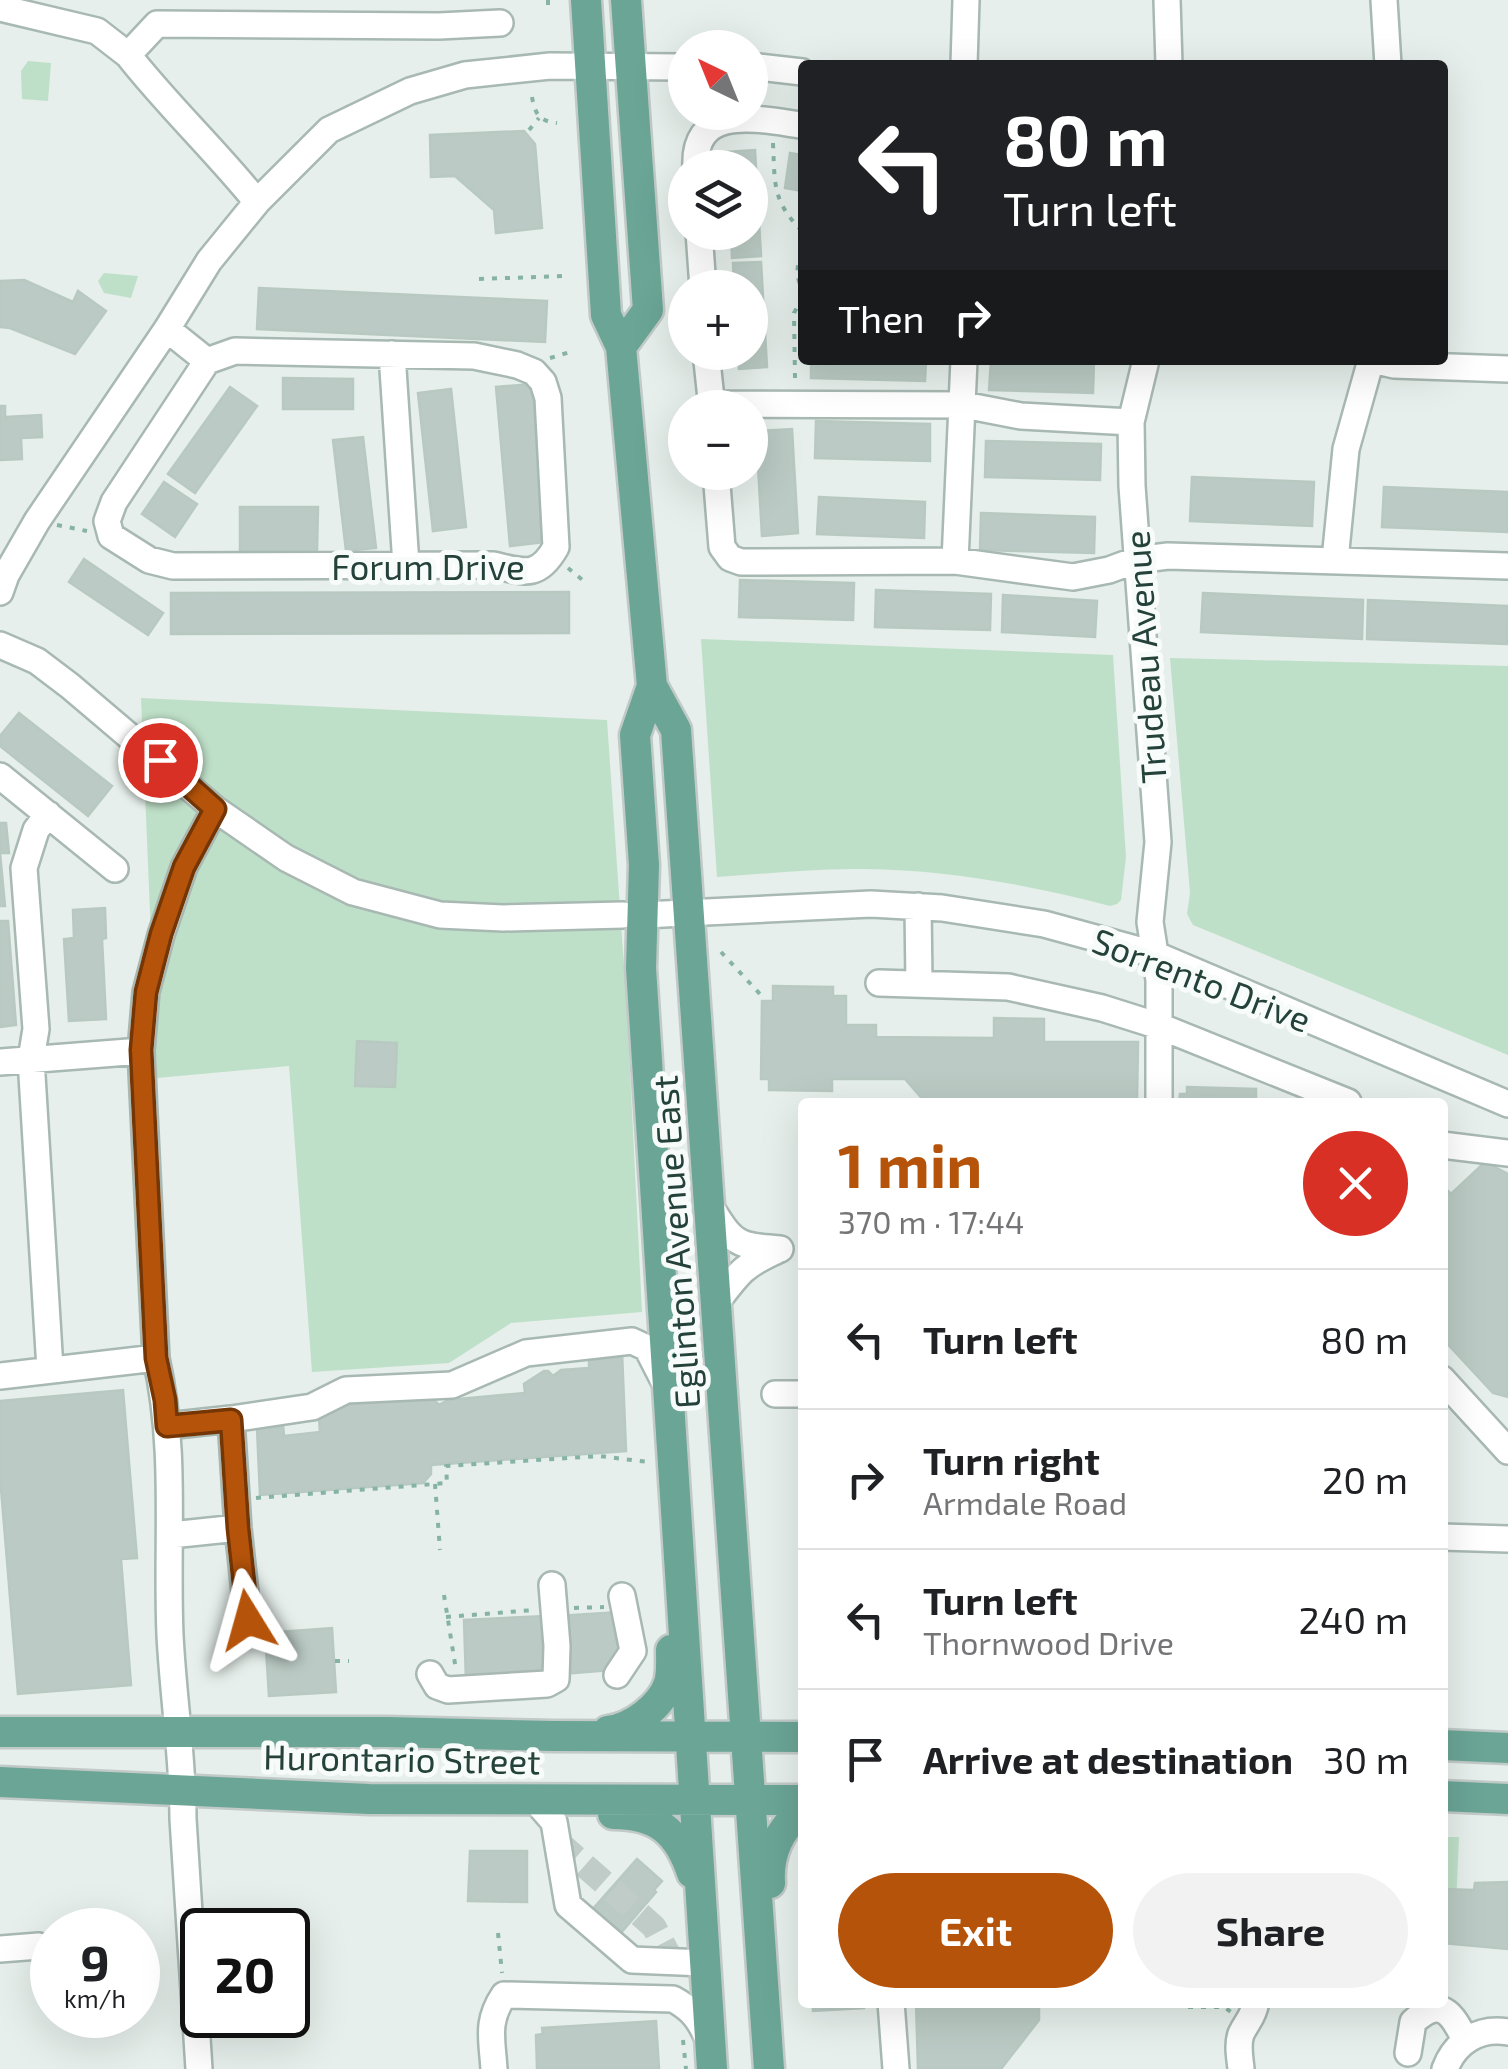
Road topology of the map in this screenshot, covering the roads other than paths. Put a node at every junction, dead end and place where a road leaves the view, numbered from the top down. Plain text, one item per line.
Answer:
1 (586, 0) edge
2 (626, 0) edge
3 (966, 0) edge
4 (1166, 0) edge
5 (1384, 0) edge
6 (0, 8) edge
7 (440, 13) edge
8 (500, 23) dead end
9 (128, 54) junction
10 (964, 60) edge
11 (1169, 60) edge
12 (1388, 60) edge
13 (590, 67) junction
14 (630, 67) junction
15 (668, 67) edge
16 (768, 68) edge
17 (798, 72) edge
18 (798, 125) edge
19 (695, 150) edge
20 (257, 202) junction
21 (167, 329) junction
22 (621, 347) junction
23 (392, 354) junction
24 (207, 361) junction
25 (964, 365) edge
26 (1145, 365) edge
27 (1371, 365) edge
28 (1394, 365) edge
29 (1508, 370) edge
30 (768, 406) edge
31 (964, 406) junction
32 (1131, 422) junction
33 (717, 490) edge
34 (1136, 560) junction
35 (1334, 560) junction
36 (955, 561) junction
37 (406, 565) junction
38 (1508, 566) edge
39 (0, 592) edge
40 (0, 645) edge
41 (652, 686) junction
42 (0, 776) edge
43 (215, 809) junction
44 (48, 814) junction
45 (115, 869) dead end
46 (918, 906) junction
47 (689, 913) junction
48 (633, 915) junction
49 (1154, 954) junction
50 (879, 983) dead end
51 (919, 984) junction
52 (1159, 1026) junction
53 (141, 1050) junction
54 (32, 1060) junction
55 (0, 1062) edge
56 (1160, 1098) edge
57 (1338, 1098) edge
58 (1508, 1104) edge
59 (1448, 1147) edge
60 (1508, 1154) edge
61 (710, 1206) junction
62 (716, 1302) junction
63 (156, 1358) junction
64 (50, 1368) junction
65 (0, 1376) edge
66 (1448, 1386) edge
67 (668, 1389) junction
68 (775, 1394) dead end
69 (798, 1394) edge
70 (231, 1420) junction
71 (167, 1426) junction
72 (1508, 1451) edge
73 (238, 1528) junction
74 (171, 1536) junction
75 (1448, 1537) edge
76 (1508, 1538) edge
77 (678, 1570) junction
78 (552, 1585) dead end
79 (622, 1596) dead end
80 (248, 1620) dead end
81 (430, 1674) dead end
82 (617, 1675) dead end
83 (0, 1732) edge
84 (178, 1733) junction
85 (554, 1736) junction
86 (690, 1737) junction
87 (747, 1737) junction
88 (798, 1737) edge
89 (1448, 1745) edge
90 (1508, 1748) edge
91 (0, 1782) edge
92 (183, 1790) junction
93 (1448, 1796) edge
94 (534, 1798) junction
95 (572, 1798) junction
96 (693, 1799) junction
97 (1508, 1799) edge
98 (751, 1800) junction
99 (798, 1800) edge
100 (798, 1816) edge
101 (700, 1900) junction
102 (30, 1947) edge
103 (0, 1949) edge
104 (704, 1963) junction
105 (762, 1967) junction
106 (891, 2008) edge
107 (1254, 2012) edge
108 (1508, 2032) edge
109 (1465, 2040) junction
110 (702, 2049) edge
111 (1408, 2053) dead end
112 (200, 2069) edge
113 (494, 2069) edge
114 (769, 2069) edge
115 (896, 2069) edge
116 (1241, 2069) edge
117 (1446, 2069) edge

1 - 13 main road, Eglinton Avenue East
2 - 14 main road
3 - 10 street
4 - 11 street
5 - 12 street
6 - 9 street
7 - 8 street
7 - 9 street
9 - 20 street
13 - 14 street
13 - 20 street
13 - 22 main road, Eglinton Avenue East
14 - 15 street
14 - 22 main road
16 - 17 street
18 - 19 street
20 - 21 street
21 - 24 street
21 - 39 street
22 - 41 main road, Eglinton Avenue East
23 - 24 street, Forum Drive
23 - 37 street
23 - 37 street, Forum Drive
24 - 37 street, Forum Drive
25 - 31 street
26 - 32 street, Trudeau Avenue
27 - 35 street
28 - 29 street
30 - 31 street
31 - 32 street
31 - 36 street
32 - 34 street, Trudeau Avenue
33 - 36 street
34 - 35 street
34 - 36 street
34 - 49 street, Trudeau Avenue
35 - 38 street
40 - 43 street, Sorrento Drive
41 - 47 main road, Eglinton Avenue East
41 - 48 main road, Eglinton Avenue East
42 - 44 street
43 - 48 street, Sorrento Drive
43 - 53 street
44 - 45 street
44 - 54 street
46 - 47 street, Sorrento Drive
46 - 49 street, Sorrento Drive
46 - 51 street
47 - 48 street, Sorrento Drive
47 - 61 main road, Eglinton Avenue East
48 - 67 main road, Eglinton Avenue East
49 - 52 street, Trudeau Avenue
49 - 58 street, Sorrento Drive
50 - 51 street
51 - 52 street
52 - 56 street, Trudeau Avenue
52 - 57 street
53 - 54 street
53 - 63 street
54 - 55 street
54 - 64 street
59 - 60 street
61 - 62 main road, Eglinton Avenue East
61 - 62 street
62 - 87 main road, Eglinton Avenue East
63 - 64 street
63 - 71 street
64 - 65 street
66 - 72 street
67 - 70 street
67 - 77 main road, Eglinton Avenue East
68 - 69 street
70 - 71 street
70 - 73 street
71 - 74 street
73 - 74 street
73 - 80 street
74 - 84 street
75 - 76 street
77 - 85 main road
77 - 86 main road, Eglinton Avenue East
78 - 81 street
79 - 82 street
83 - 84 main road, Hurontario Street
84 - 85 main road, Hurontario Street
84 - 92 street
85 - 86 main road, Hurontario Street
86 - 87 main road, Hurontario Street
86 - 96 main road, Eglinton Avenue East
87 - 88 main road, Hurontario Street
87 - 98 main road, Eglinton Avenue East
89 - 90 main road
91 - 92 main road, Hurontario Street
92 - 94 main road, Hurontario Street
92 - 112 street
93 - 97 main road
94 - 95 main road, Hurontario Street
94 - 104 street
95 - 96 main road, Hurontario Street
95 - 101 main road
96 - 98 main road, Hurontario Street
96 - 101 main road, Eglinton Avenue East
98 - 99 main road, Hurontario Street
98 - 105 main road, Eglinton Avenue East
100 - 105 main road
101 - 104 main road, Eglinton Avenue East
102 - 103 street
104 - 110 main road, Eglinton Avenue East
105 - 114 main road, Eglinton Avenue East
106 - 115 street
107 - 116 street
108 - 109 street
109 - 111 street
109 - 117 street
110 - 113 street

